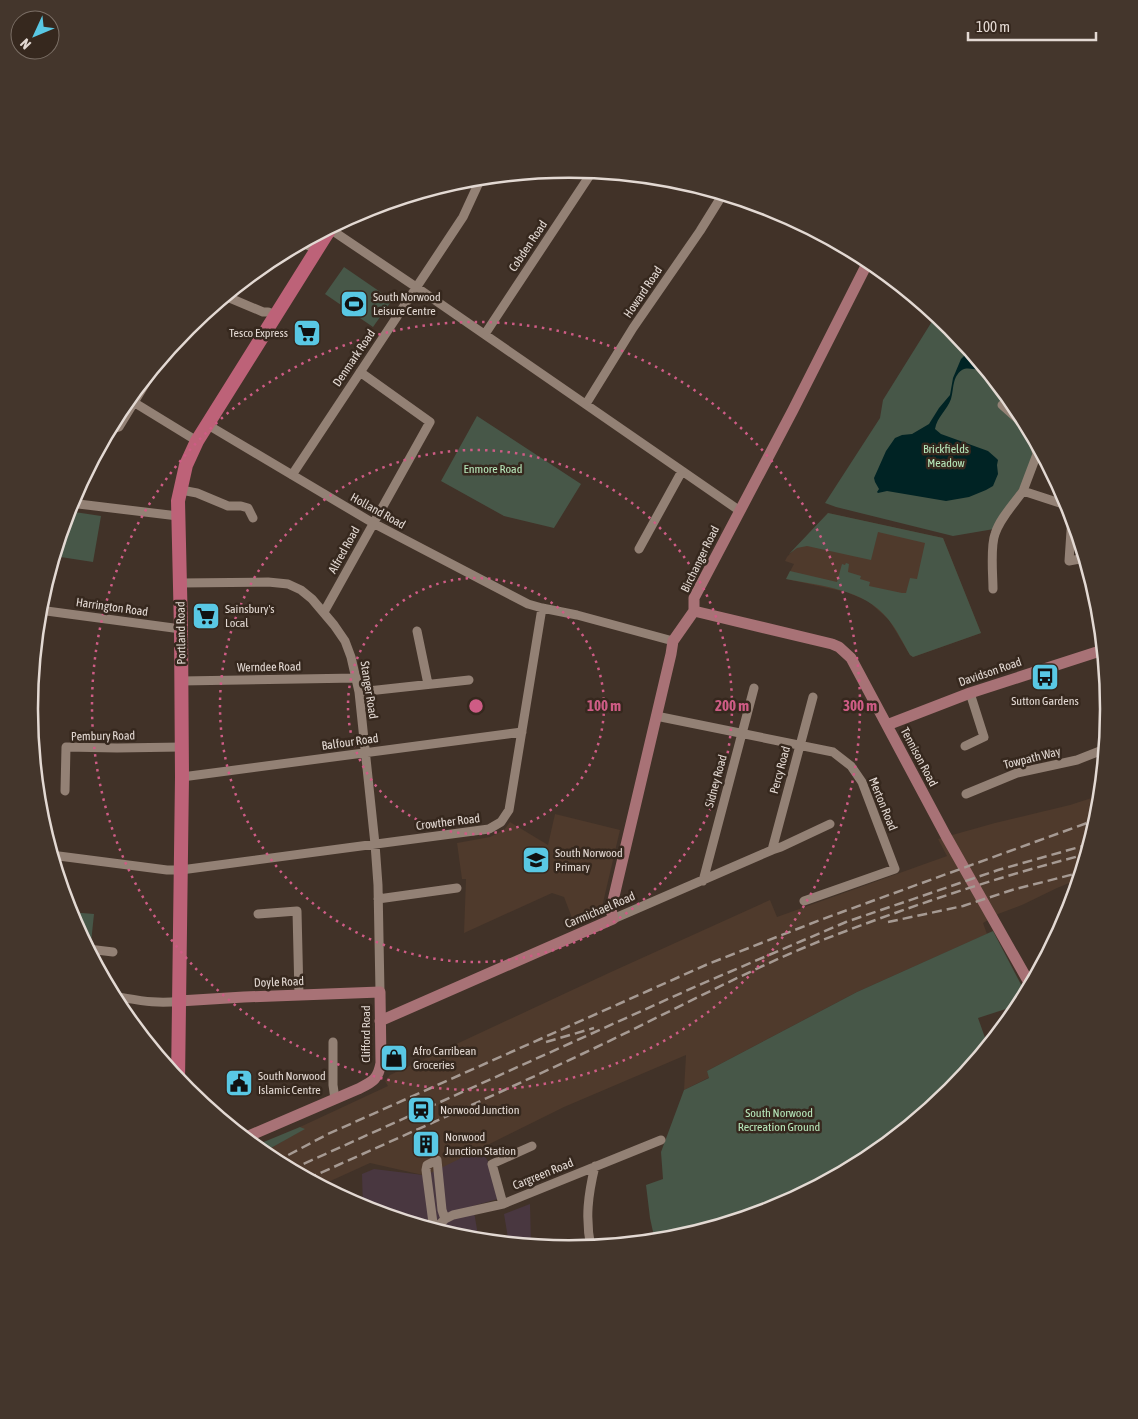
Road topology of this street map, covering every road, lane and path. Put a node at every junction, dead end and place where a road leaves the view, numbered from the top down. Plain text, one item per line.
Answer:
1 (588, 179) edge
2 (477, 186) edge
3 (719, 200) edge
4 (336, 232) edge
5 (324, 238) edge
6 (309, 246) edge
7 (317, 249) junction
8 (865, 268) edge
9 (416, 287) junction
10 (232, 299) edge
11 (269, 314) junction
12 (484, 334) junction
13 (360, 372) junction
14 (135, 403) joint
15 (586, 404) junction
16 (1002, 405) dead end
17 (1008, 410) edge
18 (121, 424) edge
19 (208, 425) junction
20 (197, 441) junction
21 (1036, 456) edge
22 (682, 471) junction
23 (292, 474) junction
24 (180, 490) junction
25 (1023, 491) junction
26 (1059, 503) edge
27 (79, 504) edge
28 (740, 511) junction
29 (178, 516) junction
30 (253, 518) dead end
31 (373, 523) junction
32 (1071, 536) edge
33 (639, 549) dead end
34 (1078, 559) edge
35 (180, 583) junction
36 (993, 589) dead end
37 (542, 608) junction
38 (47, 611) edge
39 (694, 611) junction
40 (324, 612) junction
41 (181, 629) junction
42 (417, 631) dead end
43 (673, 641) junction
44 (1097, 652) edge
45 (357, 678) junction
46 (469, 680) dead end
47 (181, 681) junction
48 (428, 684) junction
49 (754, 688) dead end
50 (359, 692) junction
51 (970, 693) junction
52 (813, 697) dead end
53 (656, 716) junction
54 (887, 725) junction
55 (522, 732) junction
56 (742, 733) junction
57 (800, 744) junction
58 (965, 746) dead end
59 (182, 747) junction
60 (1098, 752) edge
61 (365, 753) junction
62 (182, 777) junction
63 (65, 791) dead end
64 (966, 794) dead end
65 (830, 824) dead end
66 (375, 844) junction
67 (772, 850) junction
68 (59, 856) edge
69 (181, 870) junction
70 (703, 881) junction
71 (456, 888) dead end
72 (378, 899) junction
73 (804, 901) dead end
74 (258, 914) dead end
75 (613, 919) junction
76 (95, 951) edge
77 (113, 952) dead end
78 (1027, 979) edge
79 (380, 992) junction
80 (299, 995) junction
81 (122, 997) edge
82 (179, 1001) junction
83 (380, 1021) junction
84 (333, 1042) dead end
85 (178, 1070) edge
86 (335, 1099) junction
87 (251, 1135) edge
88 (661, 1140) dead end
89 (532, 1146) dead end
90 (595, 1166) junction
91 (503, 1204) junction
92 (445, 1219) junction
93 (433, 1224) edge
94 (440, 1225) edge
95 (589, 1240) edge

1 - 12 street, Cobden Road
2 - 9 street, Denmark Road
3 - 15 street, Howard Road
4 - 9 street
5 - 7 main road, Portland Road
6 - 7 street
7 - 11 main road, Portland Road
8 - 28 street, Birchanger Road
9 - 12 street
9 - 13 street, Denmark Road
10 - 11 street
11 - 19 main road, Portland Road
12 - 15 street
13 - 23 street, Denmark Road
13 - 31 street, Alfred Road
14 - 18 street
14 - 20 street
15 - 22 street
16 - 17 street
19 - 20 main road, Portland Road
19 - 23 street, Holland Road
20 - 24 main road, Portland Road
21 - 25 street
22 - 28 street
22 - 33 street
23 - 31 street, Holland Road
24 - 29 main road, Portland Road
24 - 30 street
25 - 26 street
25 - 36 street
27 - 29 street
28 - 39 street, Birchanger Road
29 - 35 main road, Portland Road
31 - 37 street, Holland Road
31 - 40 street, Alfred Road
32 - 34 street
35 - 40 street, Stanger Road
35 - 41 main road, Portland Road
37 - 43 street, Holland Road
37 - 55 street, Crowther Road
38 - 41 street, Harrington Road
39 - 43 street, Birchanger Road
39 - 54 street, Tennison Road
40 - 45 street, Stanger Road
41 - 47 main road, Portland Road
42 - 48 street
43 - 53 street, Birchanger Road
44 - 51 street, Davidson Road
45 - 47 street, Werndee Road
45 - 50 street, Stanger Road
46 - 48 street
47 - 59 main road, Portland Road
48 - 50 street
49 - 56 street, Sidney Road
50 - 61 street, Stanger Road
51 - 54 street, Davidson Road
51 - 58 street
52 - 57 street, Percy Road
53 - 56 street, Merton Road
53 - 75 street, Birchanger Road
54 - 78 street, Tennison Road
55 - 61 street, Balfour Road
55 - 66 street, Crowther Road
56 - 57 street, Merton Road
56 - 70 street, Sidney Road
57 - 67 street, Percy Road
57 - 73 street, Merton Road
59 - 62 main road, Portland Road
59 - 63 street, Pembury Road
60 - 64 street, Towpath Way
61 - 62 street, Balfour Road
61 - 66 street, Stanger Road
62 - 69 main road, Portland Road
65 - 67 street, Carmichael Road
66 - 69 street, Crowther Road
66 - 72 street, Clifford Road
67 - 70 street, Carmichael Road
68 - 69 street, Crowther Road
69 - 82 main road, Portland Road
70 - 75 street, Carmichael Road
71 - 72 street
72 - 79 street, Clifford Road
74 - 80 street
75 - 83 street, Carmichael Road
76 - 77 street
79 - 80 street, Doyle Road
79 - 83 street, Clifford Road
80 - 82 street, Doyle Road
81 - 82 street
82 - 85 main road, Portland Road
83 - 86 street, Clifford Road
84 - 86 street
86 - 87 street, Clifford Road
88 - 90 street, Cargreen Road
89 - 91 street
90 - 91 street, Cargreen Road
90 - 95 street
91 - 92 street, Cargreen Road
92 - 93 street
92 - 94 street

